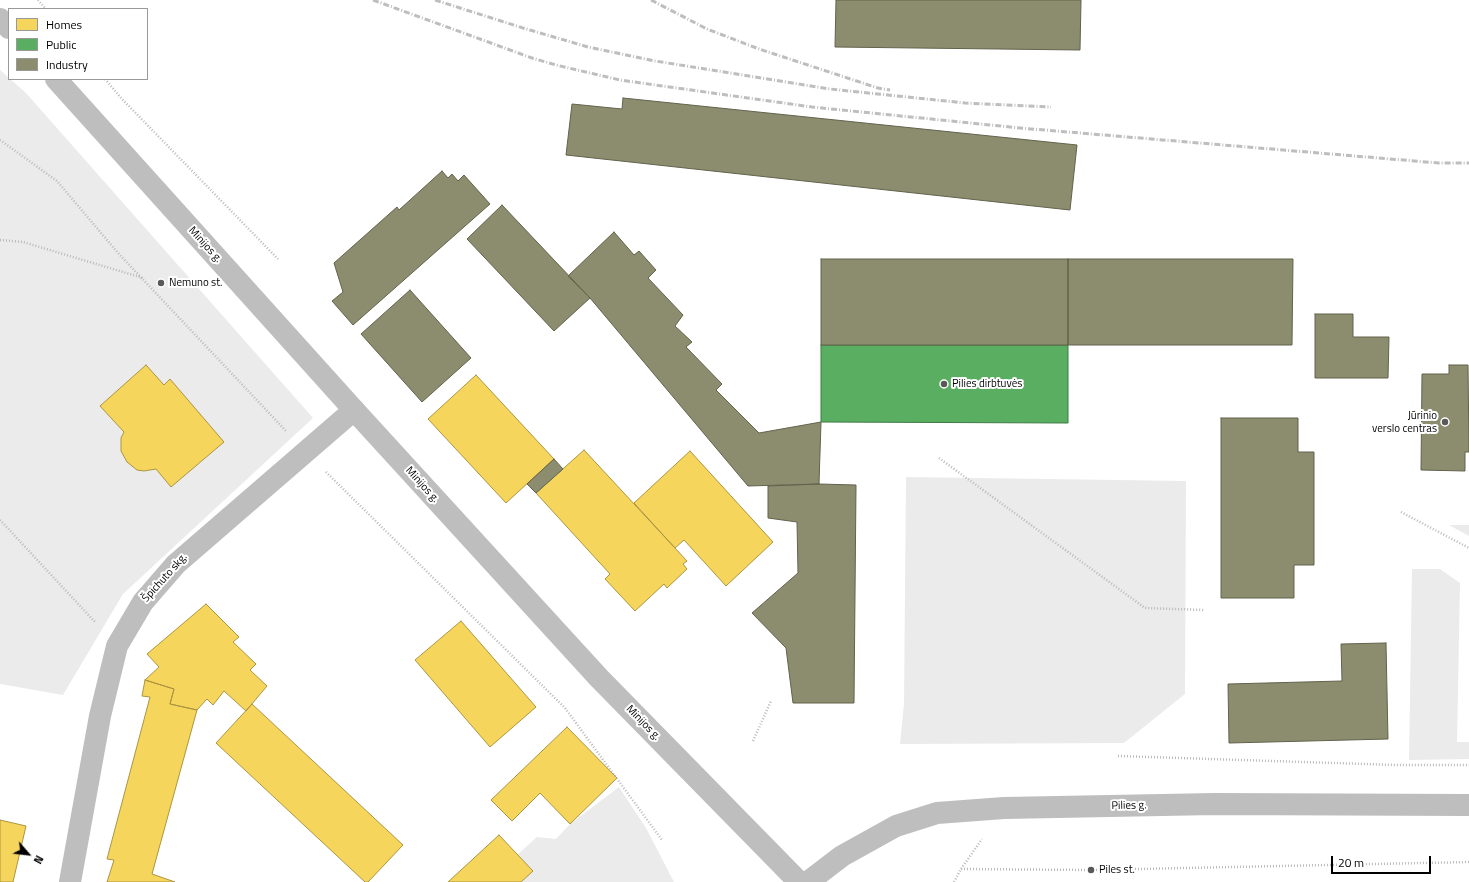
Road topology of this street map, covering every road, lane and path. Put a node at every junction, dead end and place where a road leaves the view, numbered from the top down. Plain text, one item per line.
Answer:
1 (38, 0) edge
2 (45, 8) edge
3 (0, 20) edge
4 (8, 27) edge
5 (57, 80) edge
6 (106, 80) edge
7 (0, 140) edge
8 (0, 240) edge
9 (278, 259) dead end
10 (143, 278) junction
11 (354, 410) junction
12 (305, 452) junction
13 (939, 458) dead end
14 (1401, 512) dead end
15 (0, 520) edge
16 (1469, 548) edge
17 (1204, 610) dead end
18 (117, 646) junction
19 (771, 701) dead end
20 (754, 741) dead end
21 (1118, 756) dead end
22 (1469, 765) edge
23 (1469, 805) edge
24 (1004, 808) junction
25 (662, 840) dead end
26 (1469, 862) edge
27 (961, 869) junction
28 (70, 882) edge
29 (799, 882) edge
30 (808, 882) edge
31 (954, 882) edge

1 - 2 path
3 - 4 main road
5 - 11 main road, Minijos g.
6 - 9 path
7 - 10 path
8 - 10 path
10 - 12 path
11 - 12 main road, Špichuto skg.
11 - 29 main road, Minijos g.
12 - 18 main road, Špichuto skg.
12 - 25 path
13 - 17 path
14 - 16 path
15 - 18 path
18 - 28 main road, Špichuto skg.
19 - 20 path
21 - 22 path
23 - 24 main road, Pilies g.
24 - 27 path
24 - 30 main road, Pilies g.
26 - 27 path
27 - 31 path

